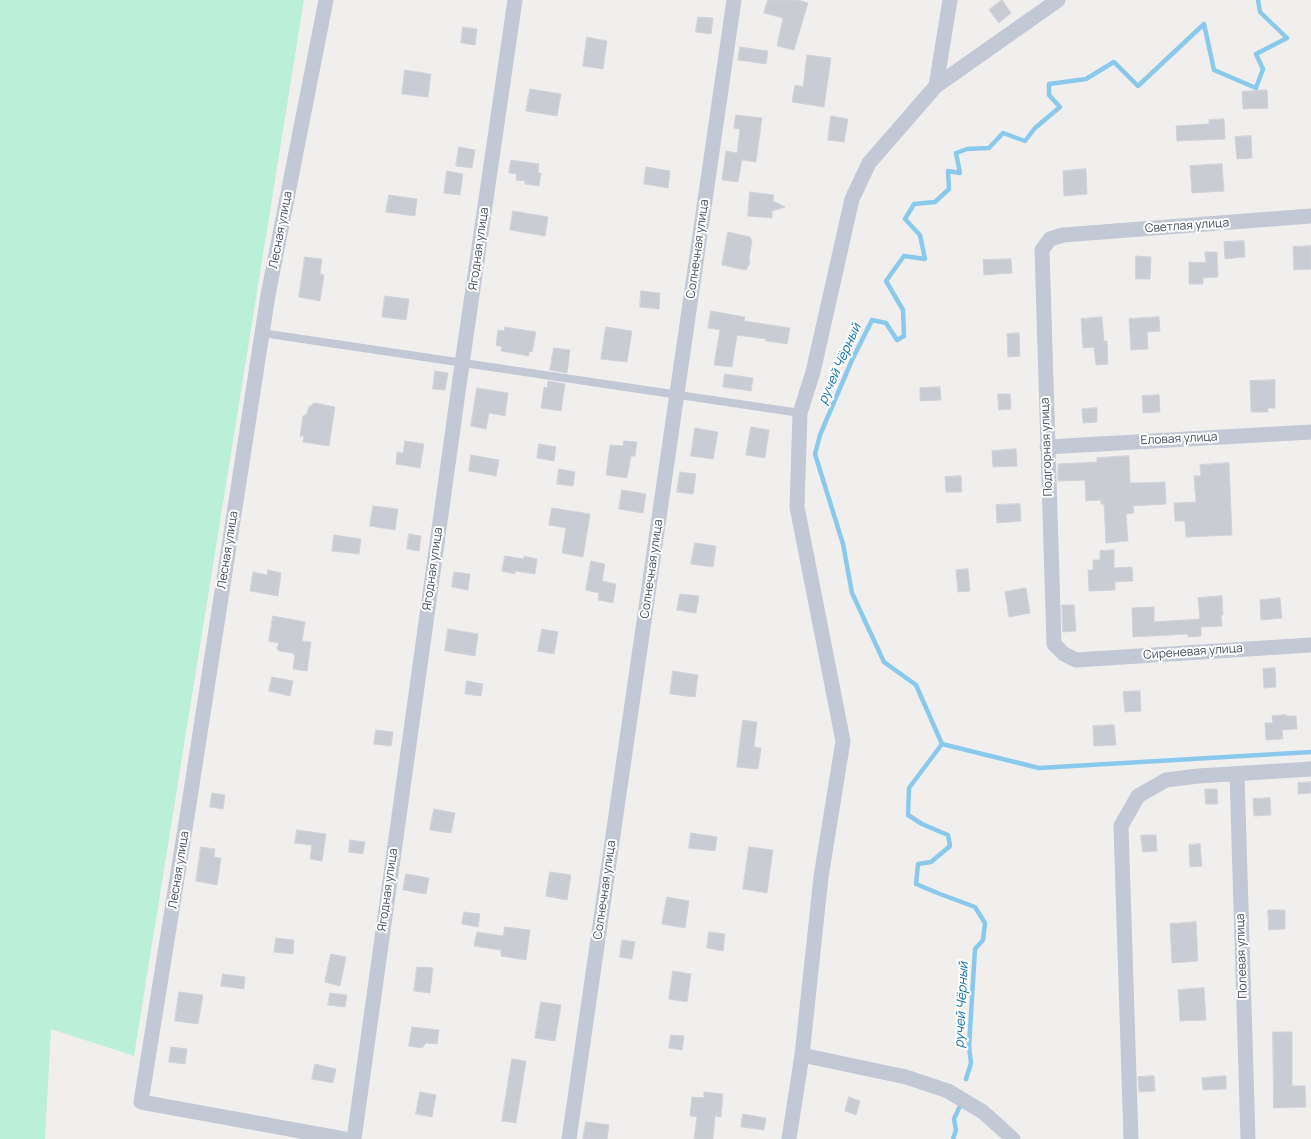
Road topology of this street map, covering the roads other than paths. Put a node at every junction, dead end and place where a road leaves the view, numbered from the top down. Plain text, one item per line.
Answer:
1 (326, 0) edge
2 (515, 0) edge
3 (734, 0) edge
4 (950, 0) edge
5 (1058, 0) edge
6 (936, 86) junction
7 (1311, 216) edge
8 (1063, 235) joint
9 (262, 333) junction
10 (462, 364) junction
11 (677, 394) junction
12 (800, 413) junction
13 (1311, 432) edge
14 (1047, 447) junction
15 (1311, 645) edge
16 (1076, 660) joint
17 (1311, 769) edge
18 (1237, 774) junction
19 (802, 1055) junction
20 (344, 1139) edge
21 (354, 1139) edge
22 (569, 1139) edge
23 (789, 1139) edge
24 (1013, 1139) edge
25 (1131, 1139) edge
26 (1248, 1139) edge

1 - 9 street, Лесная улица
2 - 10 street, Ягодная улица
3 - 11 street, Солнечная улица
4 - 6 street
5 - 6 street
6 - 12 street
7 - 8 street, Светлая улица
8 - 14 street, Подгорная улица
9 - 10 lane
9 - 20 street, Лесная улица
10 - 11 lane
10 - 21 street, Ягодная улица
11 - 12 lane
11 - 22 street, Солнечная улица
12 - 19 street
13 - 14 street, Еловая улица
14 - 16 street, Подгорная улица
15 - 16 street, Сиреневая улица
17 - 18 street
18 - 25 street
18 - 26 street, Полевая улица
19 - 23 street
19 - 24 street

